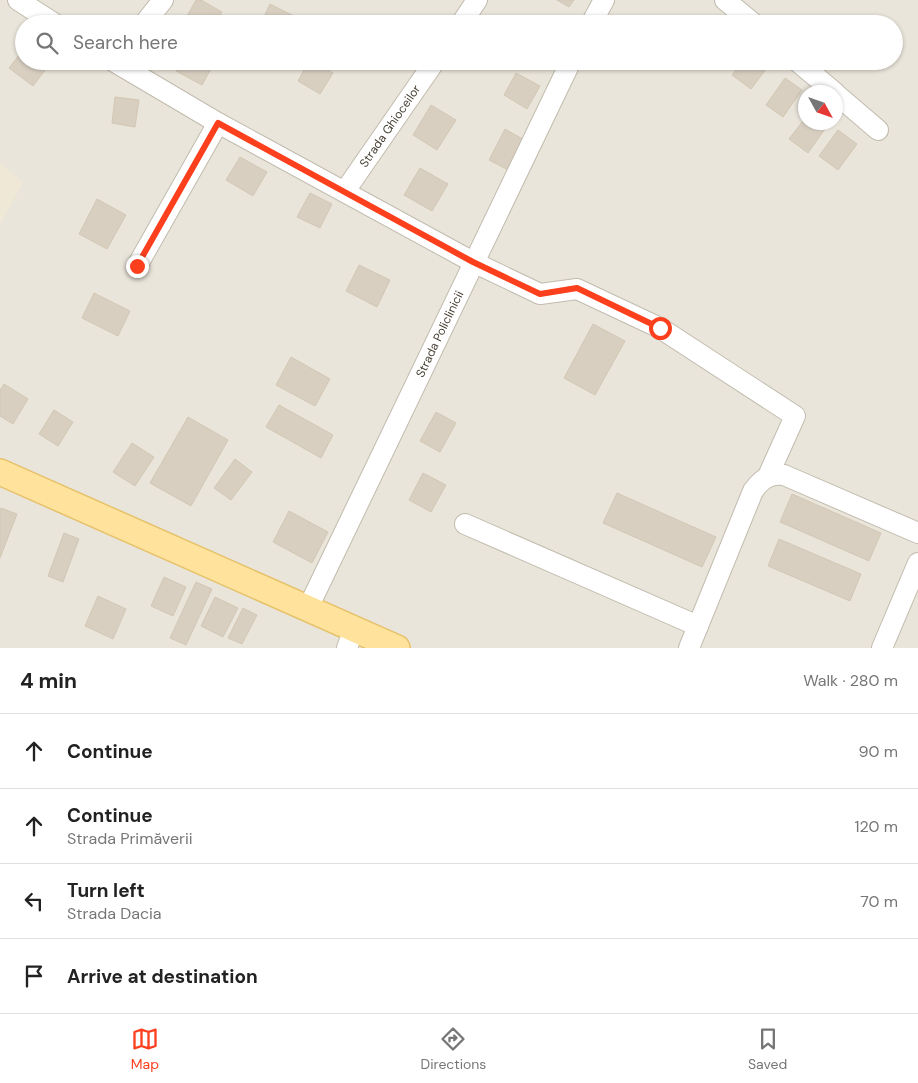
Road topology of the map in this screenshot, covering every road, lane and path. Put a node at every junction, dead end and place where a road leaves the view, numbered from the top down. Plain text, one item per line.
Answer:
1 (18, 0) edge
2 (162, 0) edge
3 (477, 0) edge
4 (604, 0) edge
5 (725, 0) edge
6 (41, 15) edge
7 (151, 15) edge
8 (467, 15) edge
9 (596, 15) edge
10 (743, 15) edge
11 (129, 70) edge
12 (429, 70) edge
13 (567, 70) edge
14 (808, 70) edge
15 (826, 85) edge
16 (843, 100) edge
17 (218, 123) junction
18 (878, 130) dead end
19 (345, 191) junction
20 (473, 262) junction
21 (137, 266) dead end
22 (0, 472) edge
23 (768, 476) junction
24 (465, 524) dead end
25 (918, 533) edge
26 (918, 563) edge
27 (308, 608) junction
28 (698, 626) junction
29 (351, 639) edge
30 (397, 648) edge
31 (689, 648) edge
32 (882, 648) edge

1 - 6 street
2 - 7 street
3 - 8 street
4 - 9 street
5 - 10 street
11 - 17 street
12 - 19 street, Strada Ghioceilor
13 - 20 street, Strada Policlinicii
14 - 15 street
16 - 18 street
17 - 19 street
17 - 21 street
19 - 20 street
20 - 23 street
20 - 27 street, Strada Policlinicii
22 - 27 main road
23 - 25 street
23 - 28 street
24 - 28 street
26 - 32 street
27 - 29 main road
28 - 31 street
29 - 30 main road

